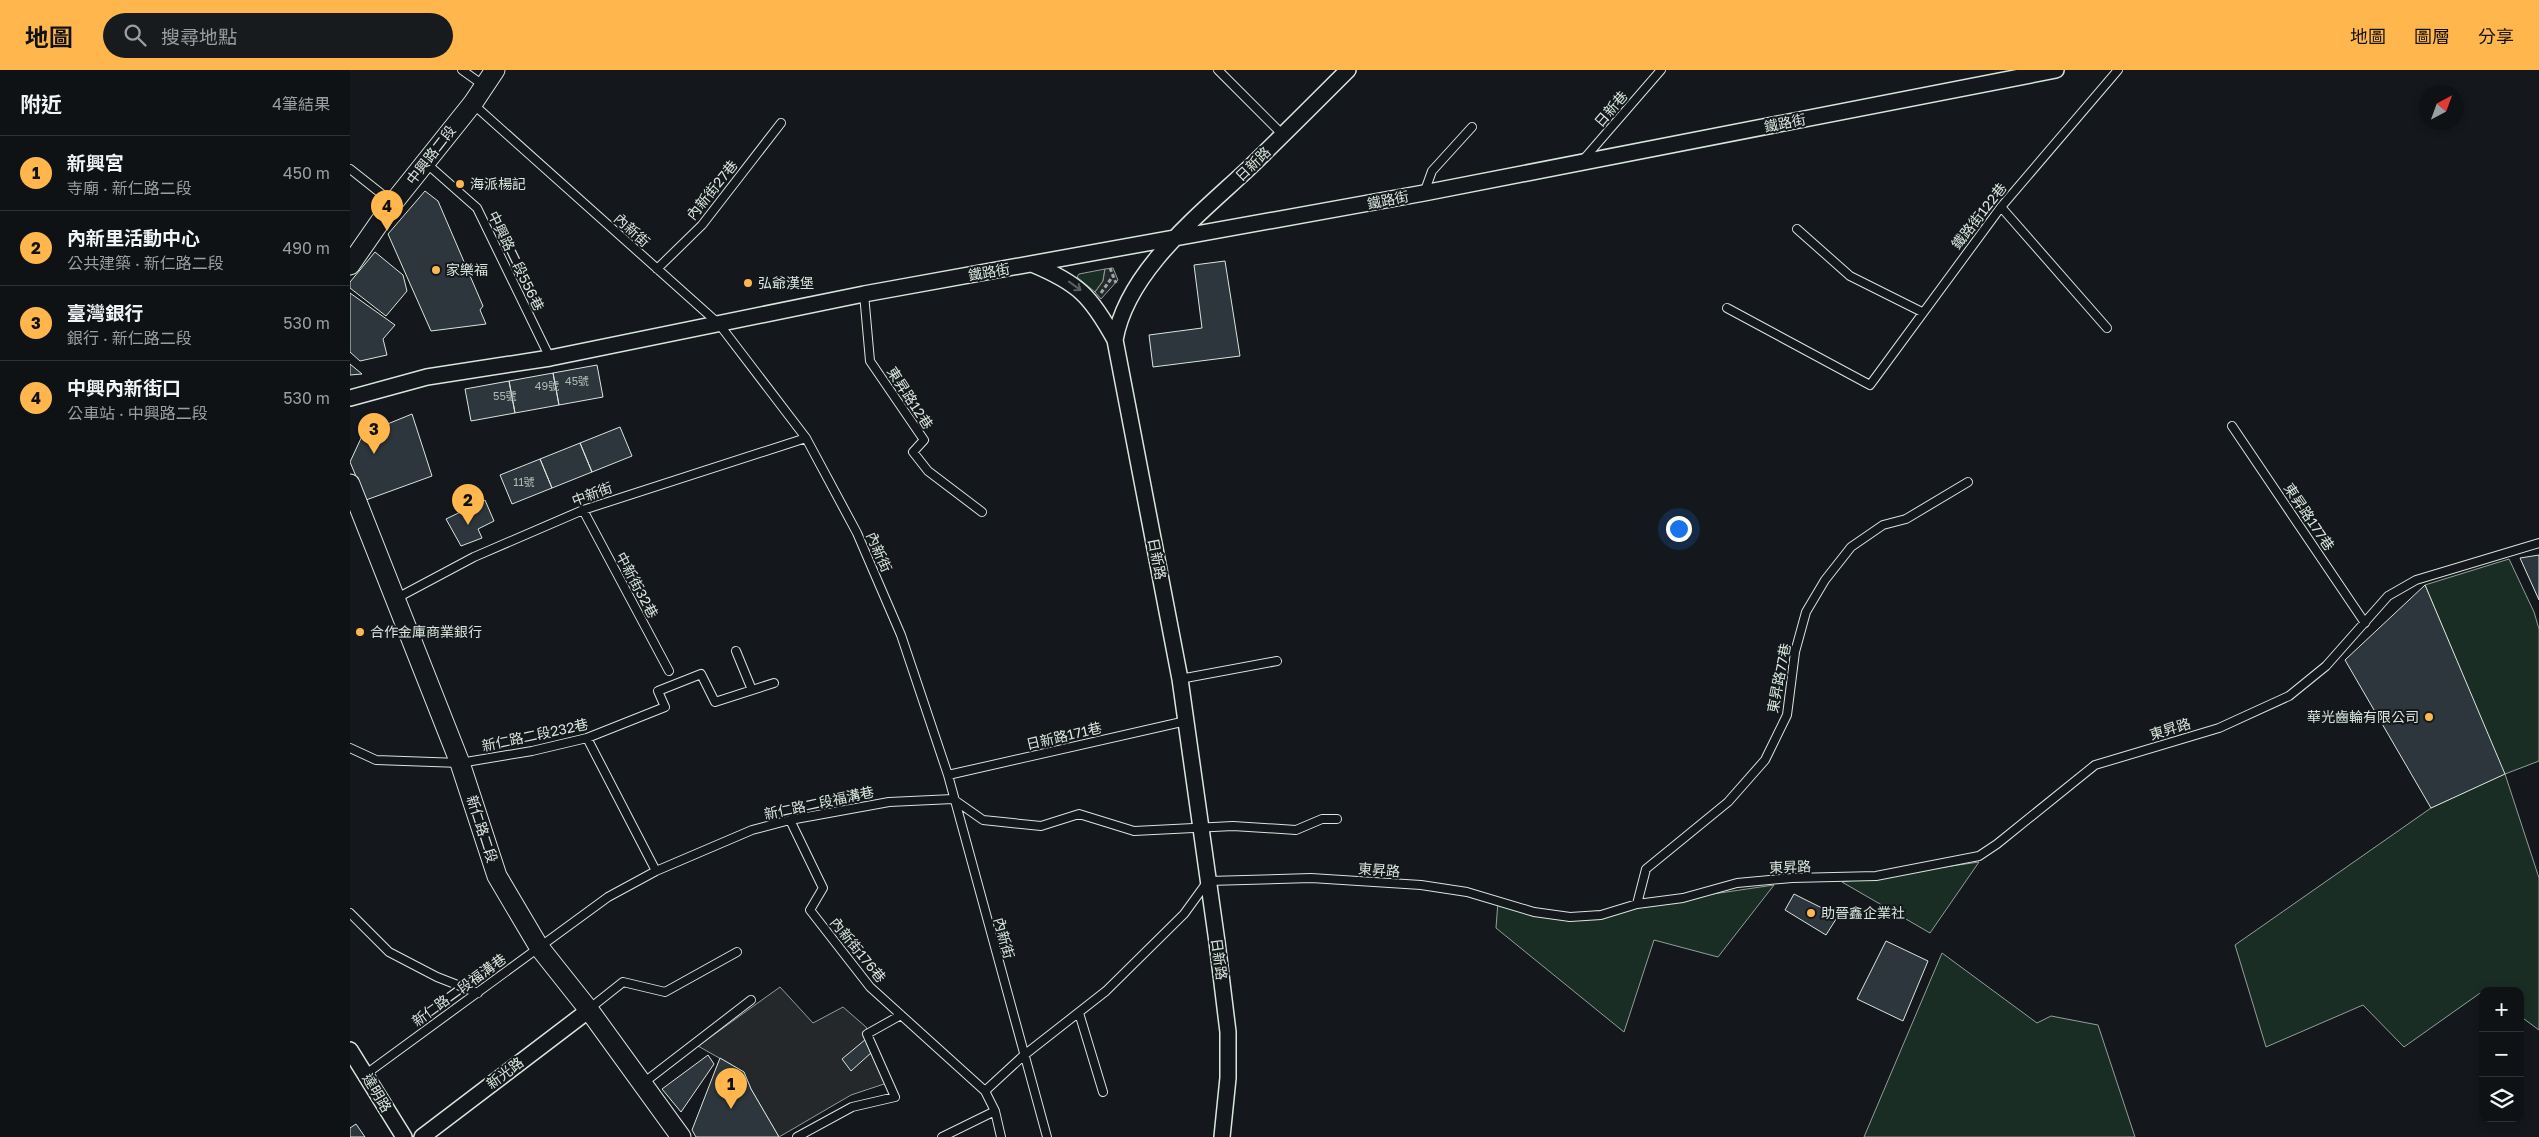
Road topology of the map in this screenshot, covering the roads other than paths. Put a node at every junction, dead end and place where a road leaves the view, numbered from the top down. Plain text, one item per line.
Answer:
1 (462, 70) edge
2 (495, 70) edge
3 (1218, 70) edge
4 (1348, 70) edge
5 (1660, 70) edge
6 (2056, 70) edge
7 (2118, 70) edge
8 (483, 85) junction
9 (473, 103) junction
10 (781, 122) dead end
11 (1472, 127) dead end
12 (1283, 135) junction
13 (426, 163) junction
14 (1580, 164) junction
15 (350, 169) edge
16 (1424, 193) junction
17 (393, 203) junction
18 (2001, 207) junction
19 (1797, 229) dead end
20 (1175, 238) junction
21 (1032, 264) junction
22 (350, 265) edge
23 (657, 269) junction
24 (864, 294) junction
25 (1727, 308) dead end
26 (1922, 312) junction
27 (719, 324) junction
28 (2107, 328) dead end
29 (1115, 340) junction
30 (550, 358) junction
31 (350, 398) edge
32 (2232, 426) dead end
33 (806, 438) junction
34 (1968, 482) dead end
35 (350, 484) edge
36 (583, 510) junction
37 (982, 512) dead end
38 (2539, 543) edge
39 (397, 598) junction
40 (2365, 623) junction
41 (736, 651) dead end
42 (1277, 661) dead end
43 (669, 671) dead end
44 (1180, 679) junction
45 (774, 682) dead end
46 (752, 690) junction
47 (1186, 721) junction
48 (587, 738) junction
49 (350, 748) edge
50 (460, 763) junction
51 (948, 775) junction
52 (953, 799) junction
53 (1337, 819) dead end
54 (790, 820) junction
55 (1202, 829) junction
56 (656, 871) junction
57 (1208, 881) junction
58 (1637, 904) junction
59 (350, 913) edge
60 (539, 947) junction
61 (737, 952) dead end
62 (478, 993) junction
63 (751, 1000) dead end
64 (589, 1010) junction
65 (1079, 1013) junction
66 (901, 1014) junction
67 (350, 1050) edge
68 (1024, 1056) junction
69 (366, 1074) junction
70 (642, 1084) junction
71 (985, 1091) junction
72 (1103, 1092) dead end
73 (995, 1111) junction
74 (680, 1136) edge
75 (404, 1137) edge
76 (422, 1137) edge
77 (797, 1137) edge
78 (942, 1137) edge
79 (1001, 1137) edge
80 (1047, 1137) edge
81 (1222, 1137) edge

1 - 8 lane
2 - 8 street, 中興路二段
3 - 12 lane
4 - 12 street, 日新路
5 - 14 lane, 日新巷
6 - 14 street, 鐵路街
7 - 18 lane, 鐵路街122巷
8 - 9 street, 中興路二段
9 - 13 street, 中興路二段
9 - 23 lane, 內新街
10 - 23 lane, 內新街27巷
11 - 16 lane
12 - 20 street, 日新路
13 - 17 street, 中興路二段
13 - 30 lane, 中興路二段556巷
14 - 16 street, 鐵路街
15 - 17 lane
16 - 20 street, 鐵路街
17 - 22 street, 中興路二段
18 - 26 lane, 鐵路街122巷
18 - 28 lane
19 - 26 lane
20 - 21 street, 鐵路街
20 - 29 street, 日新路
21 - 24 street, 鐵路街
21 -> 29 street
23 - 27 lane, 內新街
24 - 27 street, 鐵路街
24 - 37 lane, 東昇路12巷
25 - 26 lane, 鐵路街122巷
27 - 30 street, 鐵路街
27 - 33 lane, 內新街
29 - 44 street, 日新路
30 - 31 street, 鐵路街
32 - 40 lane, 東昇路177巷
33 - 36 lane, 中新街
33 - 51 lane, 內新街
34 - 58 lane, 東昇路77巷
35 - 39 street, 新仁路二段
36 - 39 lane, 中新街
36 - 43 lane, 中新街32巷
38 - 40 lane, 東昇路
39 - 50 street, 新仁路二段
40 - 58 lane, 東昇路
41 - 46 lane
42 - 44 lane
44 - 47 street, 日新路
45 - 46 lane, 新仁路二段232巷
46 - 48 lane, 新仁路二段232巷
47 - 51 lane, 日新路171巷
47 - 55 street, 日新路
48 - 50 lane, 新仁路二段232巷
48 - 56 lane
49 - 50 lane, 新仁路二段232巷
50 - 60 street, 新仁路二段
51 - 52 lane, 內新街
52 - 54 lane, 新仁路二段福溝巷
52 - 55 lane
52 - 68 lane, 內新街
53 - 55 lane
54 - 56 lane, 新仁路二段福溝巷
54 - 66 lane, 內新街176巷
55 - 57 street, 日新路
56 - 60 lane, 新仁路二段福溝巷
57 - 58 lane, 東昇路
57 - 65 lane
57 - 81 street, 日新路
59 - 62 lane
60 - 62 lane, 新仁路二段福溝巷
60 - 64 street, 新仁路二段
61 - 64 lane
62 - 69 lane, 新仁路二段福溝巷
63 - 70 lane
64 - 70 street, 新仁路二段
64 - 76 street, 新光路
65 - 68 lane
65 - 72 lane
66 - 71 lane, 內新街176巷
66 - 77 lane
67 - 69 street, 達明路
68 - 71 lane
68 - 80 lane, 內新街
69 - 75 street, 達明路
70 - 74 street, 新仁路二段
71 - 73 lane, 內新街176巷
73 - 78 lane
73 - 79 lane, 內新街176巷

